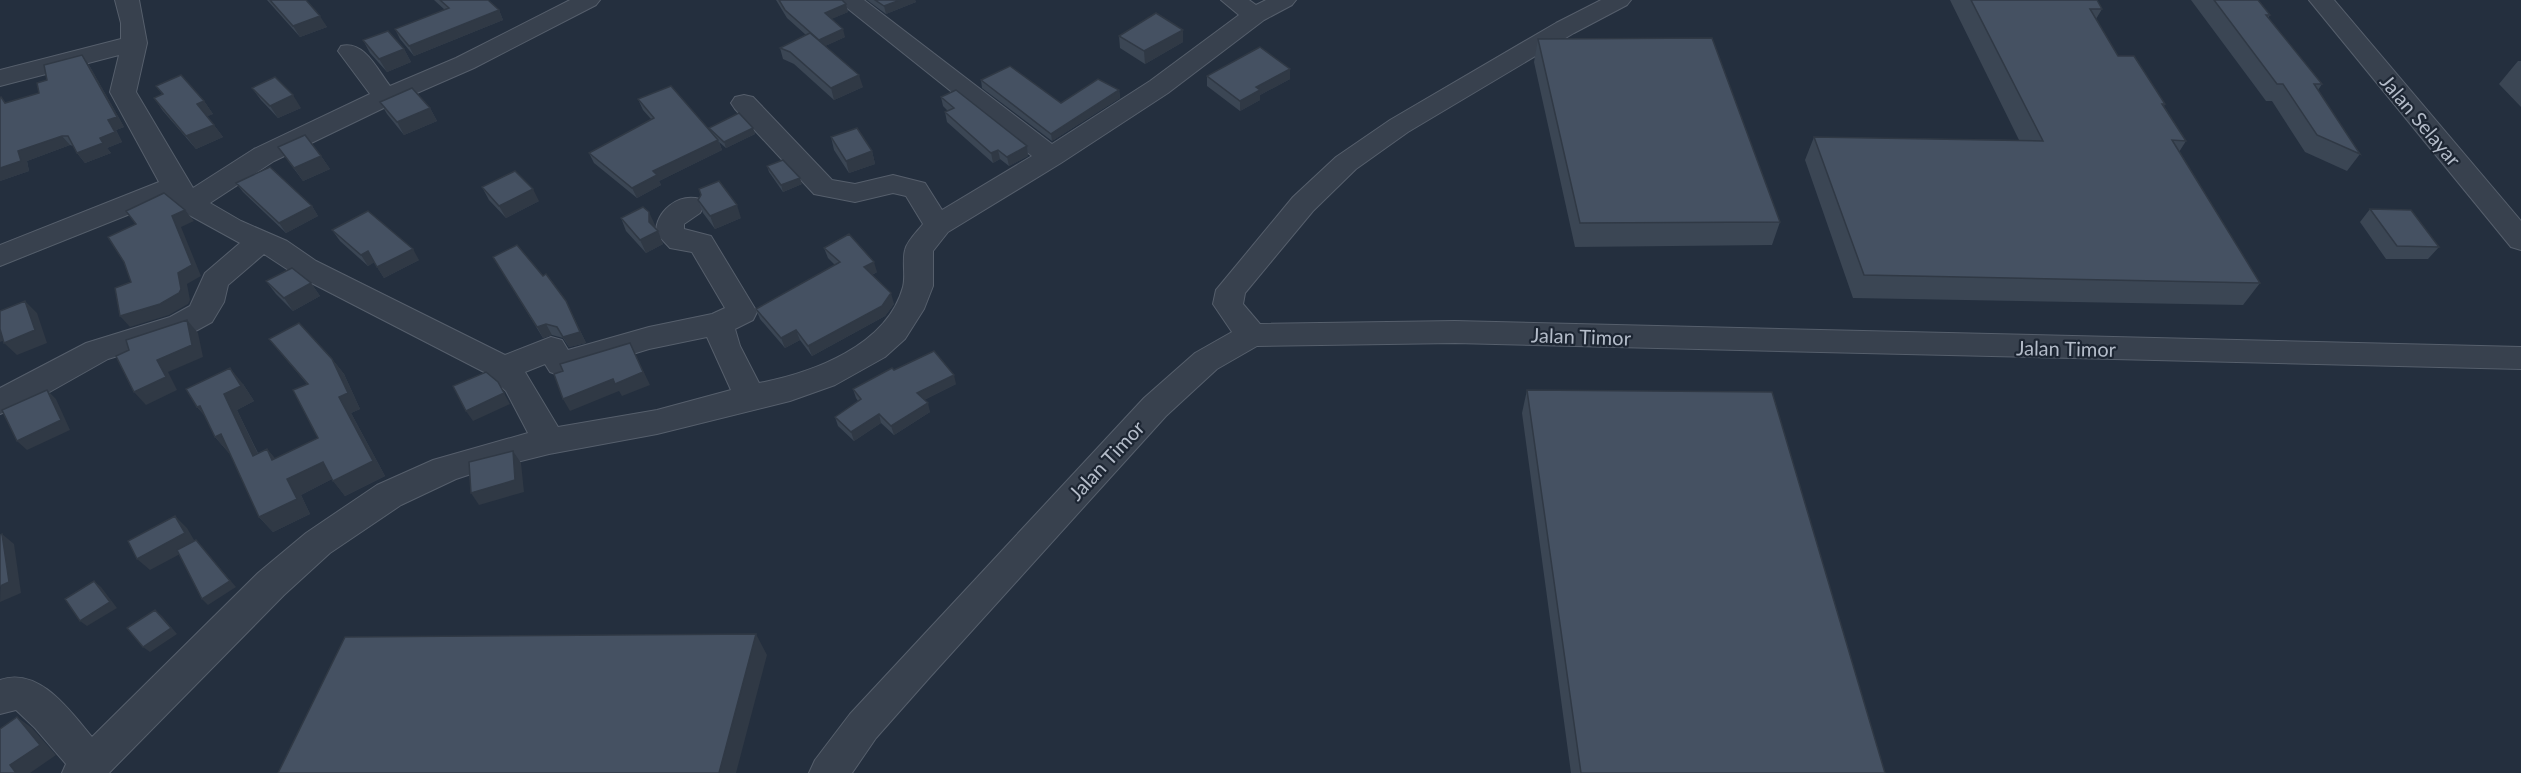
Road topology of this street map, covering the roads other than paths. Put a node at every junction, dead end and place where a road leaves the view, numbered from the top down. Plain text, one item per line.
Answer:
1 (127, 0) edge
2 (588, 0) edge
3 (849, 0) edge
4 (1284, 0) edge
5 (1619, 0) edge
6 (2321, 0) edge
7 (1244, 8) edge
8 (135, 43) junction
9 (350, 51) dead end
10 (0, 78) edge
11 (385, 97) junction
12 (744, 103) dead end
13 (1051, 157) junction
14 (182, 194) junction
15 (690, 206) dead end
16 (938, 225) junction
17 (2521, 240) edge
18 (261, 241) junction
19 (0, 256) edge
20 (719, 324) junction
21 (1252, 335) junction
22 (2521, 358) edge
23 (503, 369) junction
24 (750, 397) junction
25 (0, 402) edge
26 (549, 441) junction
27 (0, 698) edge
28 (86, 768) edge
29 (830, 773) edge

1 - 8 street
2 - 11 street
3 - 13 street
4 - 7 street
5 - 21 street
6 - 17 street, Jalan Selayar
7 - 13 street
8 - 10 street
8 - 14 street
9 - 11 street
11 - 14 street
12 - 16 street
13 - 16 street
14 - 18 street
14 - 19 street
15 - 20 street
16 - 24 street
18 - 23 street
18 - 25 street
20 - 23 street
20 - 24 street
21 - 22 street, Jalan Timor
21 - 29 street, Jalan Timor
23 - 26 street
24 - 26 street
26 - 28 street
27 - 28 street

